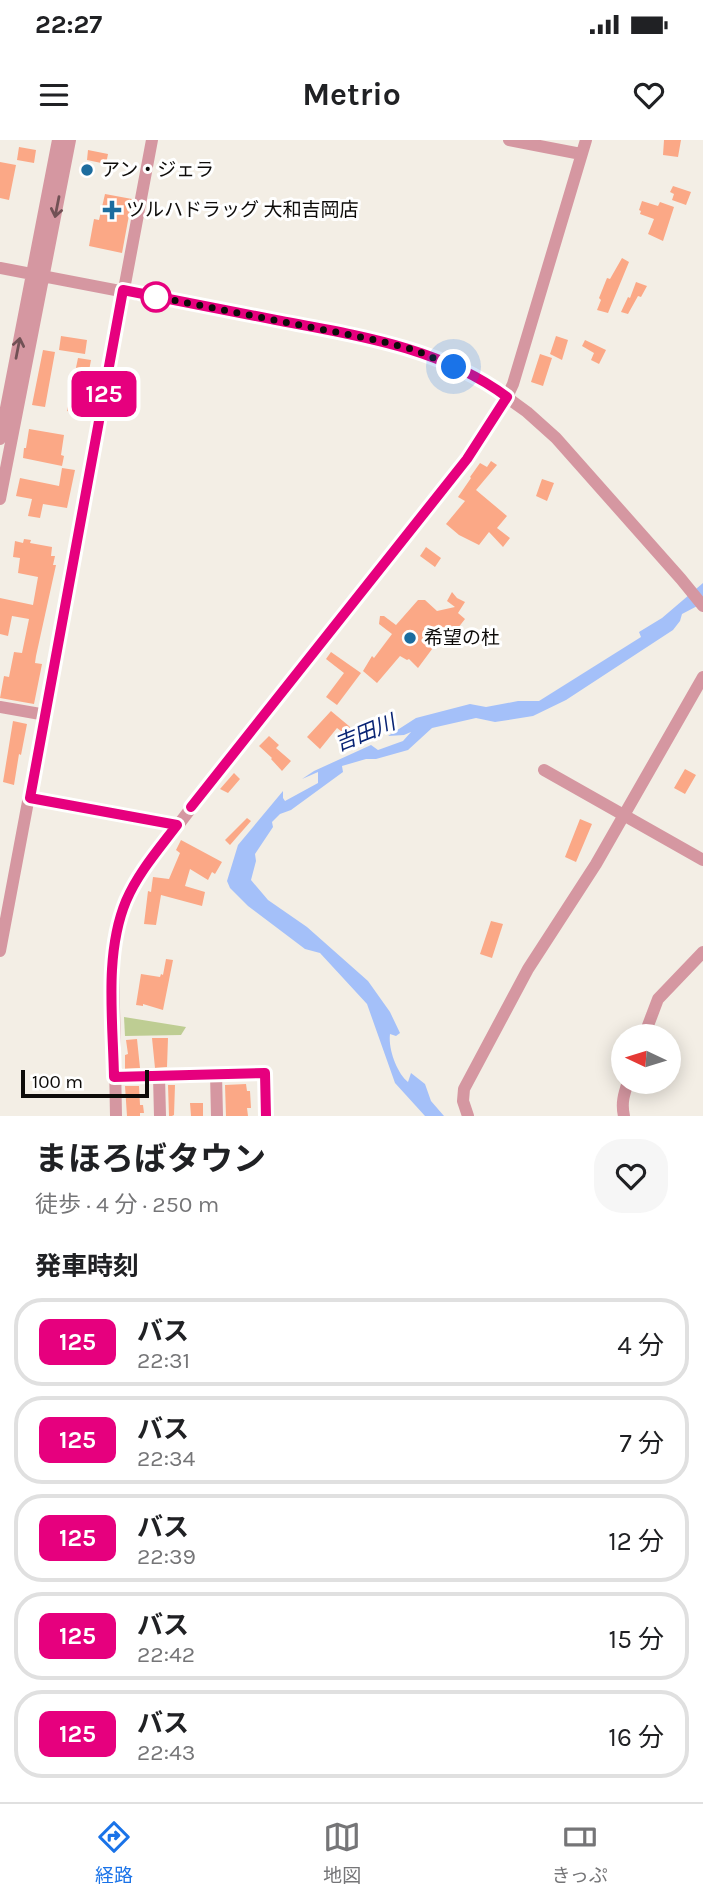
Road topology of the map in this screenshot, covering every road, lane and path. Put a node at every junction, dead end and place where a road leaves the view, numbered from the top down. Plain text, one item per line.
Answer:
1 (58, 140) edge
2 (70, 140) edge
3 (152, 140) edge
4 (509, 140) edge
5 (586, 140) edge
6 (581, 155) junction
7 (0, 268) edge
8 (38, 274) junction
9 (123, 290) junction
10 (507, 397) junction
11 (0, 439) edge
12 (0, 499) edge
13 (703, 606) edge
14 (703, 677) edge
15 (0, 706) edge
16 (46, 715) junction
17 (544, 770) dead end
18 (30, 798) junction
19 (624, 814) junction
20 (177, 825) junction
21 (703, 859) edge
22 (0, 951) edge
23 (703, 951) edge
24 (649, 1024) edge
25 (216, 1074) junction
26 (159, 1076) junction
27 (114, 1077) junction
28 (624, 1094) edge
29 (116, 1116) edge
30 (160, 1116) edge
31 (217, 1116) edge
32 (266, 1116) edge
33 (468, 1116) edge
34 (624, 1116) edge

1 - 8 street
2 -> 8 street
3 - 9 street
4 - 6 street
5 - 6 street
6 - 10 street
7 - 8 street
8 - 9 street
11 -> 8 street
8 - 12 street
9 - 10 street
9 - 16 street
10 - 13 street
10 - 20 street
14 - 19 street
15 - 16 street
16 - 18 street
17 - 19 street
18 - 20 street
18 - 22 street
19 - 21 street
19 - 33 street
20 - 27 street
23 - 24 street
25 - 26 street
25 - 31 street
25 - 32 street
26 - 27 street
26 - 30 street
27 - 29 street
28 - 34 street

